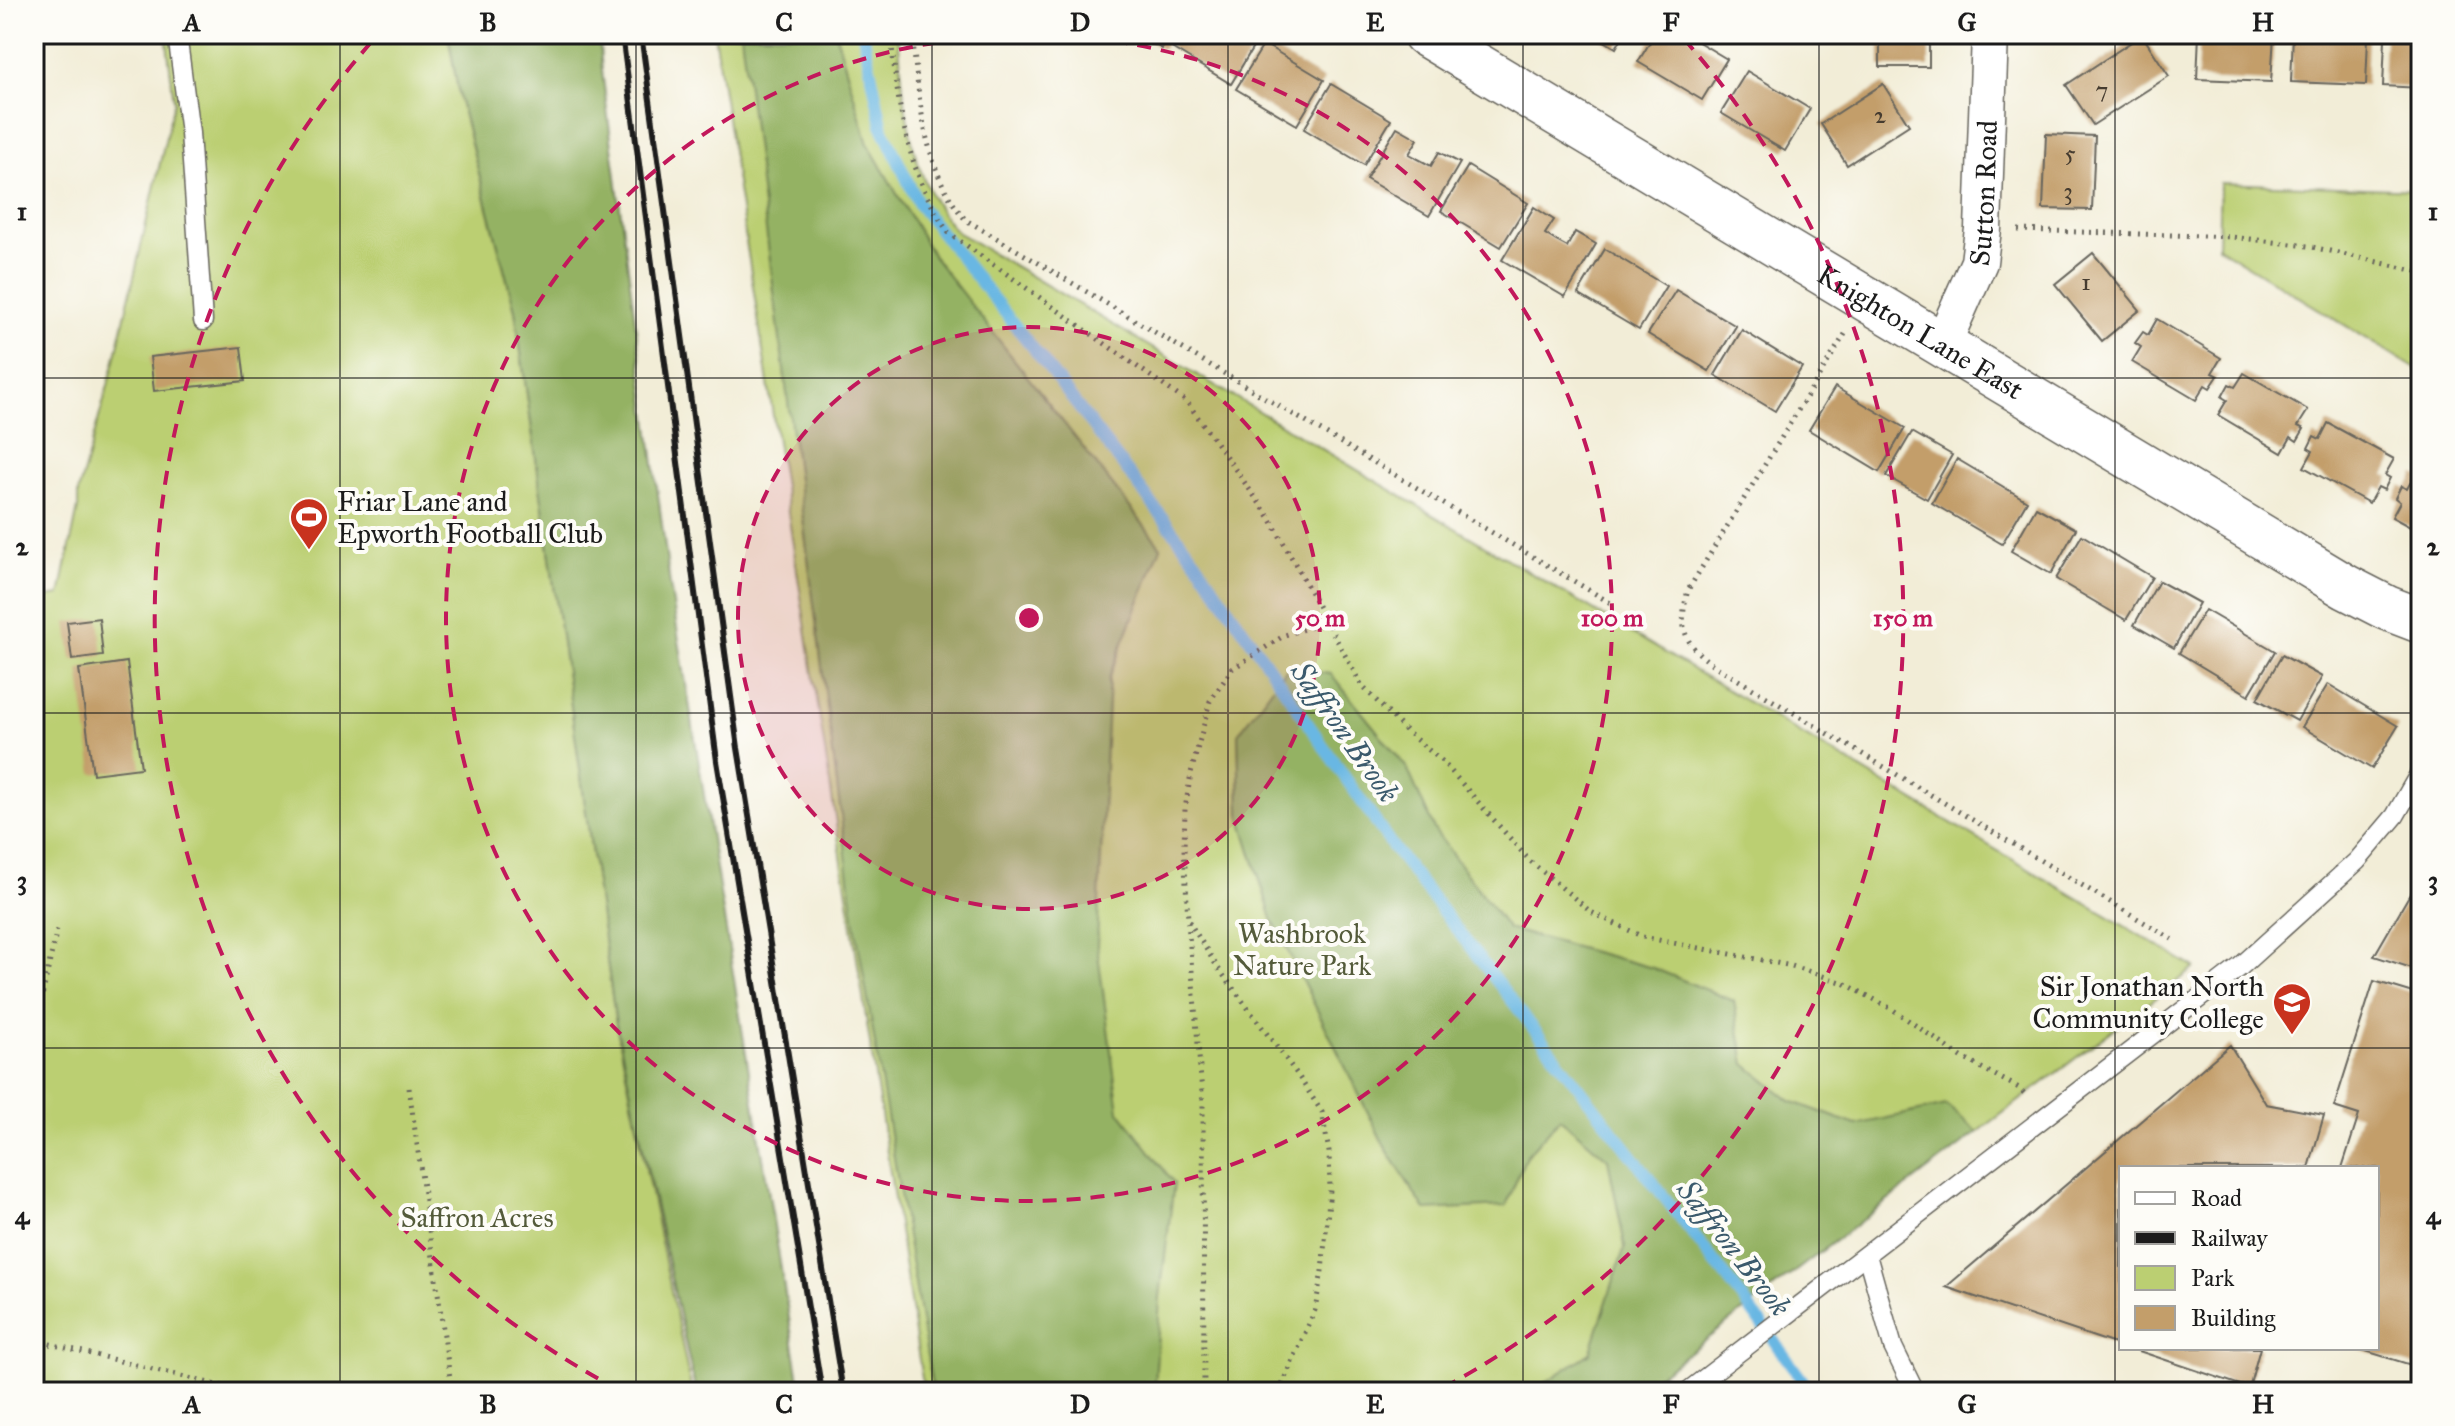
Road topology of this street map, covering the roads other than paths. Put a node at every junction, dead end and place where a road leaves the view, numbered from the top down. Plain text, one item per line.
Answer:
1 (177, 34) edge
2 (1425, 34) edge
3 (1990, 34) edge
4 (203, 321) dead end
5 (1942, 345) junction
6 (2421, 621) edge
7 (2421, 771) edge
8 (1867, 1255) junction
9 (1687, 1392) edge
10 (1915, 1392) edge

1 - 4 lane
2 - 5 street, Knighton Lane East
3 - 5 street, Sutton Road
5 - 6 street, Knighton Lane East
7 - 8 lane
8 - 9 lane
8 - 10 lane

